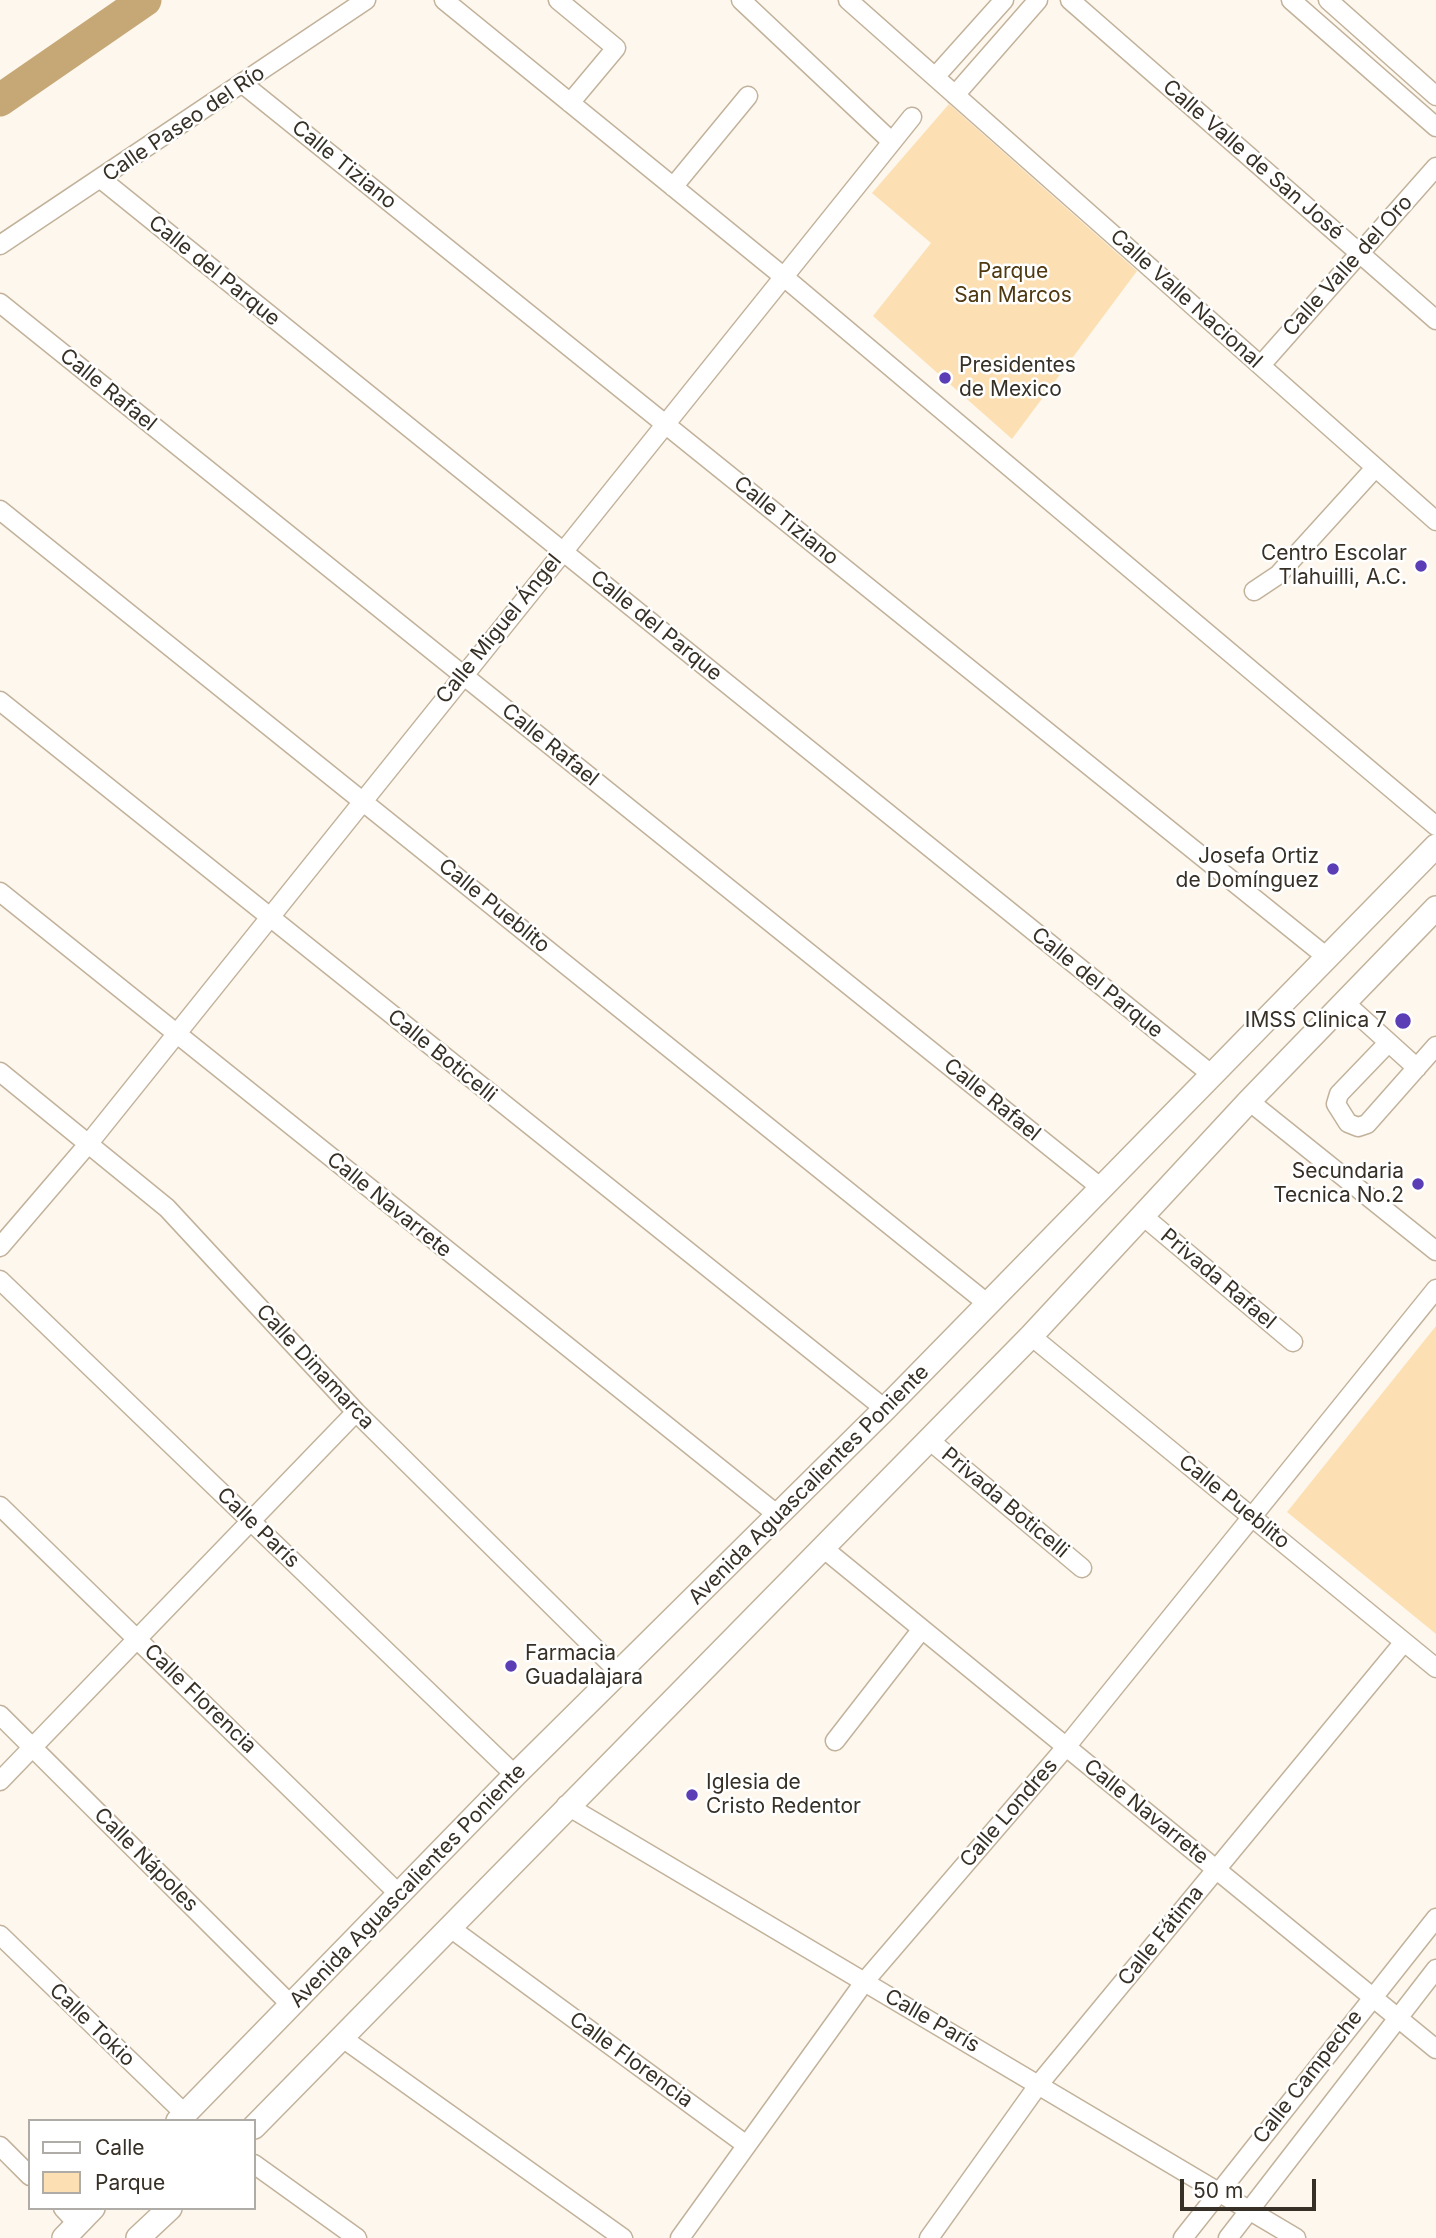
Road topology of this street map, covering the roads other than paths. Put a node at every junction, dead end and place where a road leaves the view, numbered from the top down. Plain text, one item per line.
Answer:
1 (366, 0) edge
2 (444, 0) edge
3 (558, 0) edge
4 (741, 0) edge
5 (848, 0) edge
6 (1004, 0) edge
7 (1038, 0) edge
8 (1070, 0) edge
9 (1290, 0) edge
10 (1328, 0) edge
11 (935, 77) junction
12 (243, 84) junction
13 (956, 95) junction
14 (748, 96) dead end
15 (1436, 96) edge
16 (570, 103) junction
17 (912, 117) dead end
18 (1436, 127) edge
19 (892, 142) junction
20 (1436, 167) edge
21 (101, 179) junction
22 (673, 187) junction
23 (0, 245) edge
24 (1360, 253) junction
25 (784, 277) junction
26 (0, 303) edge
27 (1436, 320) edge
28 (1261, 365) junction
29 (665, 424) junction
30 (1376, 468) junction
31 (0, 510) edge
32 (1436, 521) edge
33 (563, 551) junction
34 (1254, 591) dead end
35 (462, 675) junction
36 (0, 701) edge
37 (362, 800) junction
38 (1432, 814) edge
39 (1436, 846) edge
40 (0, 892) edge
41 (1436, 908) edge
42 (268, 917) junction
43 (1328, 958) junction
44 (1344, 1002) junction
45 (175, 1034) junction
46 (1388, 1043) junction
47 (1436, 1046) edge
48 (1417, 1068) junction
49 (0, 1072) edge
50 (1211, 1074) junction
51 (1249, 1101) junction
52 (89, 1143) junction
53 (1100, 1187) junction
54 (1143, 1216) junction
55 (0, 1247) edge
56 (1436, 1251) edge
57 (0, 1280) edge
58 (1436, 1289) edge
59 (988, 1304) junction
60 (1031, 1336) junction
61 (1293, 1342) dead end
62 (885, 1409) junction
63 (356, 1412) junction
64 (928, 1439) junction
65 (0, 1506) edge
66 (779, 1516) junction
67 (1251, 1516) junction
68 (251, 1521) junction
69 (823, 1548) junction
70 (1082, 1567) dead end
71 (922, 1629) junction
72 (139, 1640) junction
73 (1404, 1642) junction
74 (1436, 1668) edge
75 (620, 1673) junction
76 (0, 1715) edge
77 (835, 1741) dead end
78 (34, 1747) junction
79 (1066, 1747) junction
80 (515, 1775) junction
81 (0, 1781) edge
82 (566, 1805) junction
83 (1216, 1868) junction
84 (399, 1894) junction
85 (1436, 1918) edge
86 (449, 1927) junction
87 (0, 1935) edge
88 (1436, 1969) edge
89 (865, 1982) junction
90 (1371, 1996) junction
91 (291, 2005) junction
92 (1397, 2017) junction
93 (341, 2037) junction
94 (1436, 2049) edge
95 (1039, 2084) junction
96 (181, 2118) edge
97 (256, 2125) edge
98 (745, 2144) junction
99 (0, 2146) edge
100 (256, 2165) edge
101 (28, 2174) edge
102 (1218, 2191) junction
103 (168, 2210) edge
104 (1250, 2210) junction
105 (138, 2238) edge
106 (357, 2238) edge
107 (623, 2238) edge
108 (680, 2238) edge
109 (929, 2238) edge
110 (1184, 2238) edge
111 (1228, 2238) edge
112 (1296, 2238) edge

1 - 12 street, Calle Paseo del Río
2 - 16 street
3 - 16 street
4 - 19 street
5 - 11 street, Calle Valle Nacional
6 - 11 street
7 - 13 street
8 - 24 street, Calle Valle de San José
9 - 18 street
10 - 15 street
11 - 13 street, Calle Valle Nacional
12 - 21 street, Calle Paseo del Río
12 - 29 street, Calle Tiziano
13 - 28 street, Calle Valle Nacional
14 - 22 street
16 - 22 street
17 - 19 street, Calle Miguel Ángel
19 - 25 street, Calle Miguel Ángel
20 - 24 street, Calle Valle del Oro
21 - 23 street, Calle Paseo del Río
21 - 33 street, Calle del Parque
22 - 25 street
24 - 27 street, Calle Valle de San José
24 - 28 street, Calle Valle del Oro
25 - 29 street, Calle Miguel Ángel
25 - 38 street
26 - 35 street, Calle Rafael
28 - 30 street, Calle Valle Nacional
29 - 33 street, Calle Miguel Ángel
29 - 43 street, Calle Tiziano
30 - 32 street, Calle Valle Nacional
30 - 34 street
31 - 37 street, Calle Pueblito
33 - 35 street, Calle Miguel Ángel
33 - 50 street, Calle del Parque
35 - 37 street, Calle Miguel Ángel
35 - 53 street, Calle Rafael
36 - 42 street, Calle Boticelli
37 - 42 street, Calle Miguel Ángel
37 - 59 street, Calle Pueblito
39 - 43 main road, Avenida Aguascalientes Poniente
40 - 45 street, Calle Navarrete
41 - 44 main road
42 - 45 street, Calle Miguel Ángel
42 - 62 street, Calle Boticelli
43 - 50 main road, Avenida Aguascalientes Poniente
44 - 46 street
44 - 51 main road
45 - 52 street, Calle Miguel Ángel
45 - 66 street, Calle Navarrete
46 - 48 street
46 - 48 street
47 - 48 street
49 - 52 street, Calle Dinamarca
50 - 53 main road, Avenida Aguascalientes Poniente
51 - 54 main road
51 - 56 street
52 - 55 street, Calle Miguel Ángel
52 - 63 street, Calle Dinamarca
53 - 59 main road, Avenida Aguascalientes Poniente
54 - 60 main road
54 - 61 street, Privada Rafael
57 - 68 street, Calle París
58 - 67 street, Calle Londres
59 - 62 main road, Avenida Aguascalientes Poniente
60 - 64 main road
60 - 67 street, Calle Pueblito
62 - 66 main road, Avenida Aguascalientes Poniente
63 - 68 street
63 - 75 street, Calle Dinamarca
64 - 69 main road
64 - 70 street, Privada Boticelli
65 - 72 street, Calle Florencia
66 - 75 main road, Avenida Aguascalientes Poniente
67 - 73 street, Calle Pueblito
67 - 79 street, Calle Londres
68 - 72 street
68 - 80 street, Calle París
69 - 71 street, Calle Navarrete
69 - 82 main road
71 - 77 street
71 - 79 street, Calle Navarrete
72 - 78 street
72 - 84 street, Calle Florencia
73 - 74 street, Calle Pueblito
73 - 83 street, Calle Fátima
75 - 80 main road, Avenida Aguascalientes Poniente
76 - 78 street, Calle Nápoles
78 - 81 street
78 - 91 street, Calle Nápoles
79 - 83 street, Calle Navarrete
79 - 89 street, Calle Londres
80 - 84 main road, Avenida Aguascalientes Poniente
82 - 86 main road
82 - 89 street, Calle París
83 - 90 street, Calle Navarrete
83 - 95 street, Calle Fátima
84 - 91 main road, Avenida Aguascalientes Poniente
85 - 90 street, Calle Campeche
86 - 93 main road
86 - 98 street, Calle Florencia
87 - 96 street, Calle Tokio
88 - 92 street, Calle Campeche
89 - 95 street, Calle París
89 - 98 street, Calle Londres
90 - 92 street, Calle Navarrete
90 - 102 street, Calle Campeche
91 - 96 main road, Avenida Aguascalientes Poniente
92 - 94 street, Calle Navarrete
92 - 104 street, Calle Campeche
93 - 97 main road
93 - 107 street
95 - 102 street, Calle París
95 - 109 street, Calle Fátima
98 - 108 street, Calle Londres
99 - 101 street
100 - 106 street
102 - 104 street, Calle París
102 - 110 street, Calle Campeche
103 - 105 main road
104 - 111 street, Calle Campeche
104 - 112 street, Calle París

